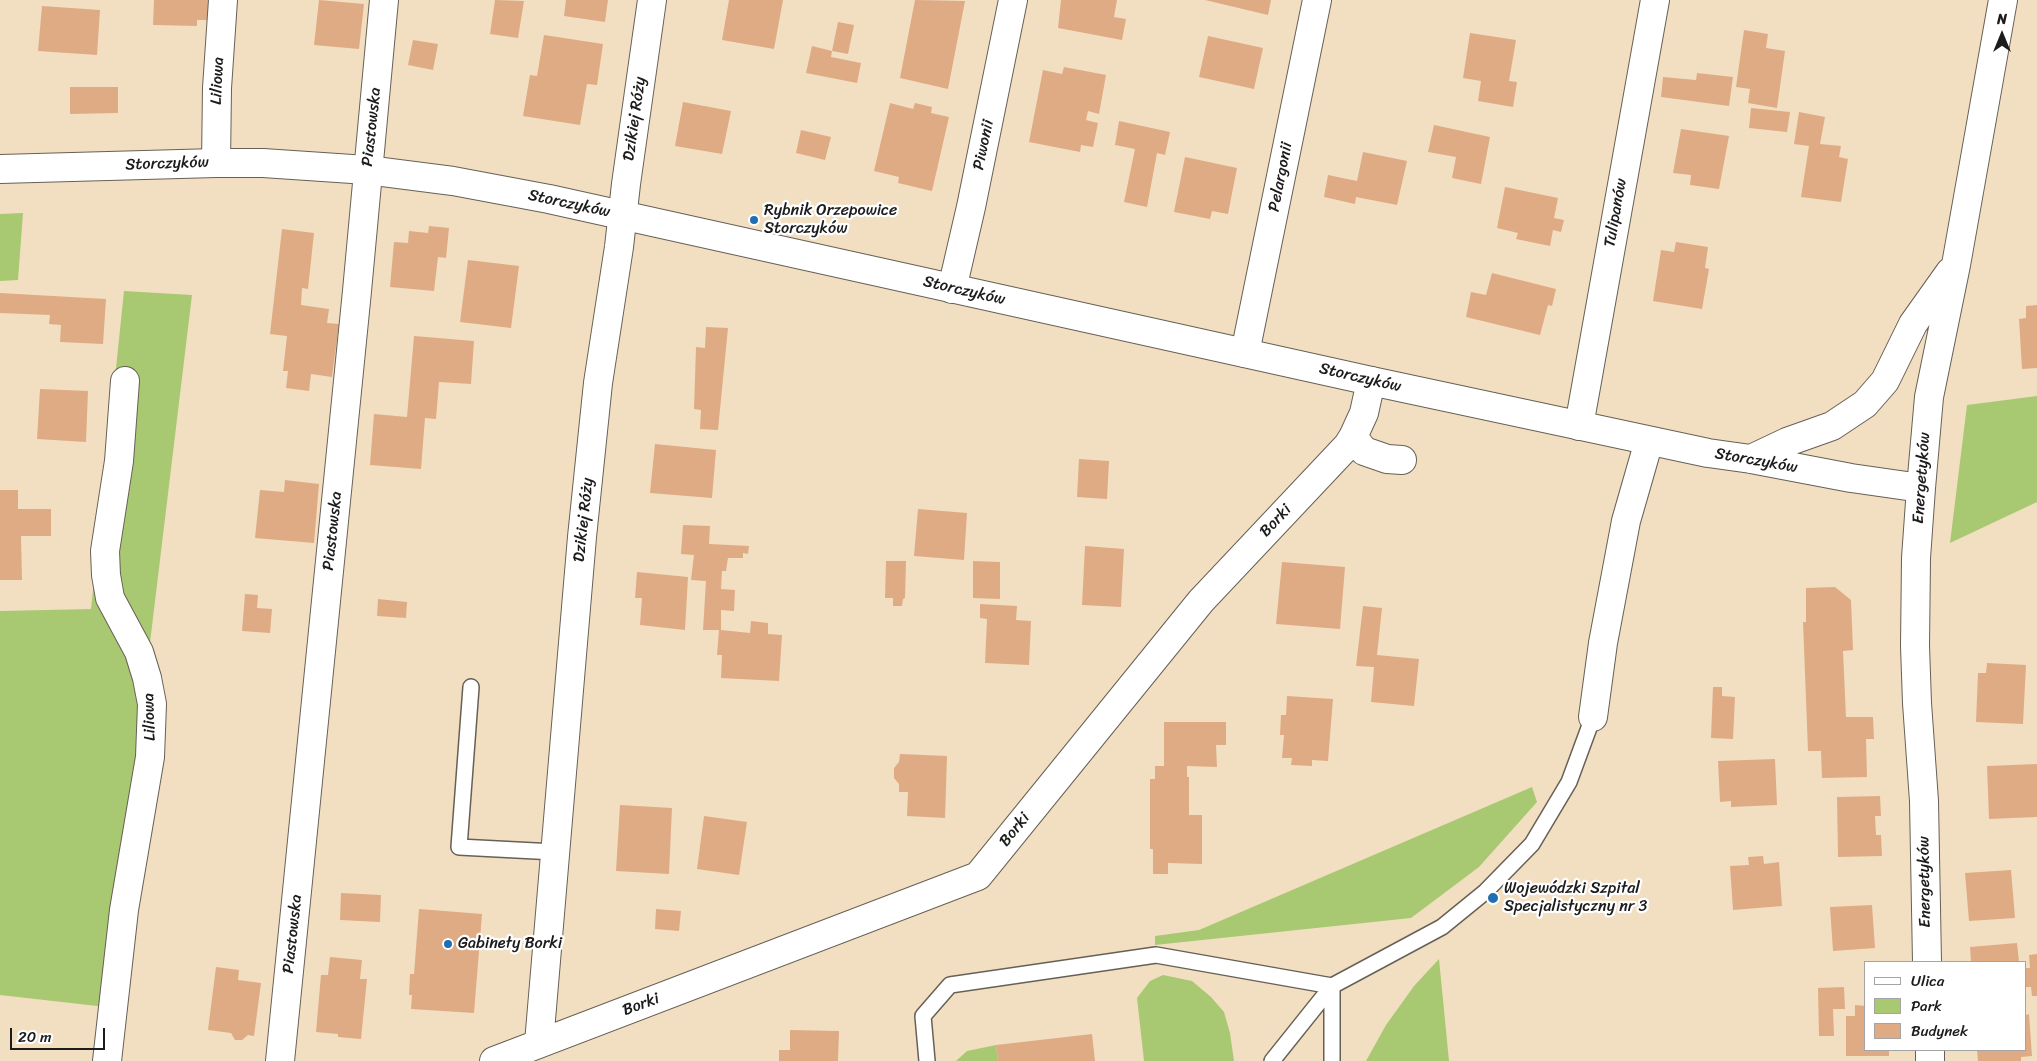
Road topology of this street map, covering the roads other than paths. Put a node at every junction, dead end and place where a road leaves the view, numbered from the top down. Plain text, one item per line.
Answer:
1 (223, 0) edge
2 (384, 0) edge
3 (652, 0) edge
4 (1013, 0) edge
5 (1317, 0) edge
6 (1655, 0) edge
7 (2003, 0) edge
8 (216, 163) junction
9 (0, 169) edge
10 (368, 170) junction
11 (623, 216) junction
12 (1956, 265) junction
13 (952, 289) junction
14 (1245, 353) junction
15 (126, 381) dead end
16 (1371, 381) junction
17 (1579, 426) junction
18 (1353, 438) junction
19 (1649, 441) junction
20 (1751, 459) junction
21 (1402, 460) dead end
22 (1920, 488) junction
23 (471, 687) dead end
24 (1593, 718) joint
25 (555, 852) junction
26 (1927, 961) edge
27 (1332, 986) junction
28 (539, 1043) junction
29 (107, 1061) edge
30 (280, 1061) edge
31 (494, 1061) edge
32 (926, 1061) edge
33 (1272, 1061) edge
34 (1332, 1061) edge

1 - 8 street, Liliowa
2 - 10 street, Piastowska
3 - 11 street, Dzikiej Róży
4 - 13 street, Piwonii
5 - 14 street, Pelargonii
6 - 17 street, Tulipanów
7 - 12 street, Energetyków
8 - 9 street, Storczyków
8 - 10 street, Storczyków
10 - 11 street, Storczyków
10 - 30 street, Piastowska
11 - 13 street, Storczyków
11 - 25 street, Dzikiej Róży
12 - 20 street
12 - 22 street, Energetyków
13 - 14 street, Storczyków
14 - 16 street, Storczyków
15 - 29 street, Liliowa
16 - 17 street, Storczyków
16 - 18 street, Borki
17 - 19 street, Storczyków
18 - 21 street
18 - 28 street, Borki
19 - 20 street, Storczyków
19 - 24 street
20 - 22 street, Storczyków
22 - 26 street, Energetyków
23 - 25 lane
24 - 27 lane
25 - 28 street, Dzikiej Róży
27 - 32 lane
27 - 33 lane
27 - 34 lane
28 - 31 street, Borki

